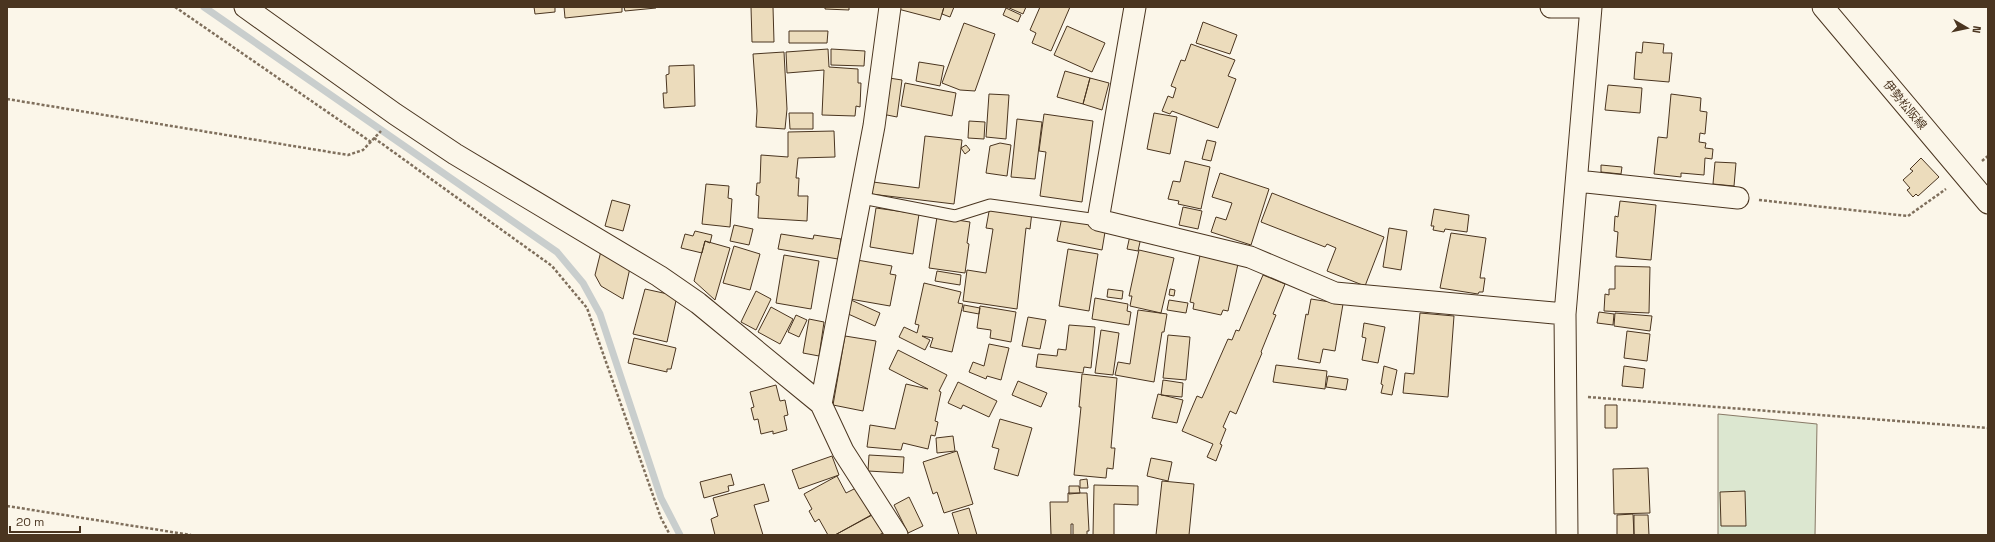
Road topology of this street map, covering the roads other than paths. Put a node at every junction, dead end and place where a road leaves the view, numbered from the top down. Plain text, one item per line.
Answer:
1 (245, 7) edge
2 (890, 7) edge
3 (1135, 7) edge
4 (1551, 7) edge
5 (1823, 7) edge
6 (1578, 181) junction
7 (862, 198) junction
8 (1738, 198) road end
9 (1988, 203) edge
10 (1098, 220) junction
11 (1565, 314) junction
12 (822, 404) junction
13 (896, 535) edge
14 (1567, 535) edge

1 - 12 street
2 - 7 street
3 - 10 street
4 - 6 street
5 - 9 street, 伊勢松阪線
6 - 8 street
6 - 11 street
7 - 10 lane
7 - 12 street
10 - 11 street
11 - 14 street
12 - 13 street

